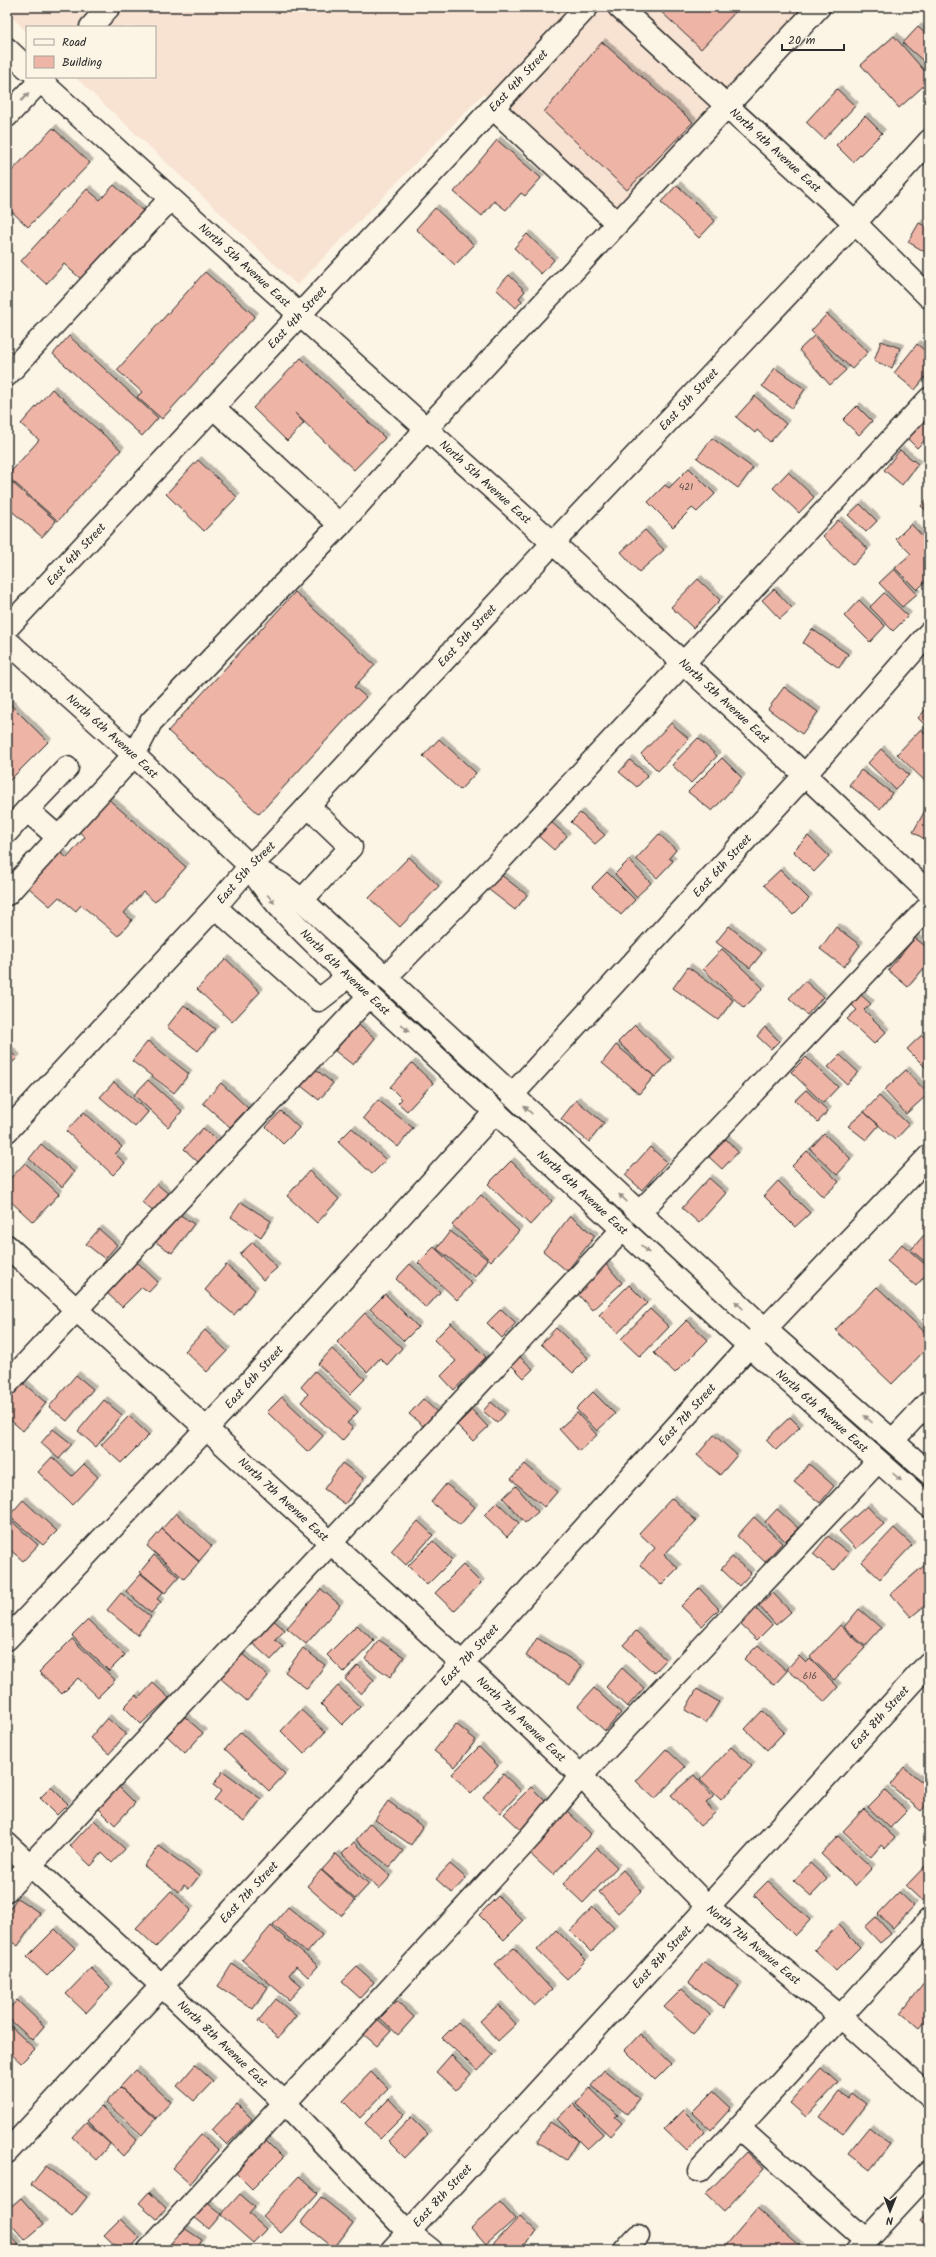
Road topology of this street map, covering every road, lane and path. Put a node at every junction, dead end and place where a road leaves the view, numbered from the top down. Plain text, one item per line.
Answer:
1 (587, 7) edge
2 (619, 7) edge
3 (819, 7) edge
4 (7, 49) edge
5 (26, 66) edge
6 (36, 78) edge
7 (39, 78) edge
8 (727, 105) junction
9 (493, 108) junction
10 (7, 116) edge
11 (929, 141) edge
12 (170, 200) junction
13 (617, 223) junction
14 (855, 224) junction
15 (929, 297) edge
16 (300, 314) junction
17 (7, 375) edge
18 (929, 399) edge
19 (213, 407) junction
20 (426, 429) junction
21 (340, 525) junction
22 (553, 543) junction
23 (7, 628) edge
24 (929, 633) edge
25 (7, 641) edge
26 (683, 663) junction
27 (134, 755) junction
28 (67, 768) dead end
29 (806, 775) junction
30 (308, 806) junction
31 (27, 810) junction
32 (7, 832) edge
33 (59, 838) junction
34 (250, 866) junction
35 (929, 893) edge
36 (7, 894) edge
37 (302, 900) junction
38 (929, 906) edge
39 (215, 907) junction
40 (346, 974) junction
41 (385, 978) junction
42 (370, 995) junction
43 (512, 1095) junction
44 (496, 1111) junction
45 (7, 1131) edge
46 (929, 1156) edge
47 (639, 1213) junction
48 (623, 1229) junction
49 (7, 1246) edge
50 (76, 1310) junction
51 (765, 1329) junction
52 (749, 1346) junction
53 (7, 1384) edge
54 (929, 1402) edge
55 (207, 1428) junction
56 (893, 1440) junction
57 (878, 1460) junction
58 (929, 1473) edge
59 (929, 1506) edge
60 (331, 1544) junction
61 (7, 1639) edge
62 (462, 1663) junction
63 (929, 1663) edge
64 (581, 1776) junction
65 (7, 1844) edge
66 (30, 1865) junction
67 (7, 1890) edge
68 (708, 1907) junction
69 (929, 1920) edge
70 (161, 1985) junction
71 (841, 2017) junction
72 (929, 2096) edge
73 (285, 2103) junction
74 (739, 2128) junction
75 (7, 2152) edge
76 (699, 2171) dead end
77 (929, 2172) edge
78 (408, 2232) junction
79 (861, 2245) edge
80 (149, 2250) edge
81 (392, 2250) edge
82 (431, 2250) edge

1 - 9 street, East 4th Street
2 - 8 street, North 4th Avenue East
3 - 8 street
4 - 5 street, North 5th Avenue East
10 -> 6 street
7 - 12 street, North 5th Avenue East
8 - 13 street
8 - 14 street, North 4th Avenue East
9 - 13 street
9 - 16 street, East 4th Street
11 - 14 street, East 5th Street
12 - 16 street, North 5th Avenue East
12 - 17 street
13 - 20 street
14 - 15 street, North 4th Avenue East
14 - 22 street, East 5th Street
16 - 19 street, East 4th Street
16 - 20 street, North 5th Avenue East
18 - 26 street
19 - 21 street
19 - 23 street, East 4th Street
20 - 21 street
20 - 22 street, North 5th Avenue East
21 - 27 street
22 - 26 street, North 5th Avenue East
22 - 30 street, East 5th Street
24 - 29 street, East 6th Street
25 - 27 street, North 6th Avenue East
26 - 29 street, North 5th Avenue East
26 - 41 street
27 - 33 street
27 - 34 street, North 6th Avenue East
28 - 31 street
29 - 35 street, North 5th Avenue East
29 - 43 street, East 6th Street
30 - 34 street, East 5th Street
30 - 37 street
31 - 32 street
31 - 33 street
33 - 36 street
34 - 37 street, North 6th Avenue East
34 - 39 street, East 5th Street
34 -> 40 street, North 6th Avenue East
37 - 41 street, North 6th Avenue East
38 - 47 street
39 - 40 street
39 - 45 street, East 5th Street
40 - 42 street, North 6th Avenue East
41 - 43 street, North 6th Avenue East
42 -> 44 street, North 6th Avenue East
42 - 50 street
47 -> 43 street, North 6th Avenue East
44 - 48 street, North 6th Avenue East
44 - 55 street, East 6th Street
46 - 51 street, East 7th Street
51 -> 47 street, North 6th Avenue East
48 -> 52 street, North 6th Avenue East
48 - 60 street
49 - 50 street, North 7th Avenue East
50 - 53 street
50 - 55 street, North 7th Avenue East
51 - 52 street, East 7th Street
56 -> 51 street, North 6th Avenue East
52 - 57 street, North 6th Avenue East
52 - 62 street, East 7th Street
54 - 56 street
55 - 60 street, North 7th Avenue East
55 - 61 street, East 6th Street
56 - 58 street, North 6th Avenue East
57 -> 59 street, North 6th Avenue East
57 - 64 street
60 - 62 street, North 7th Avenue East
60 - 66 street
62 - 64 street, North 7th Avenue East
62 - 70 street, East 7th Street
63 - 68 street, East 8th Street
64 - 68 street, North 7th Avenue East
64 - 73 street
65 - 66 street, North 8th Avenue East
66 - 67 street
66 - 70 street, North 8th Avenue East
68 - 71 street, North 7th Avenue East
68 - 78 street, East 8th Street
69 - 71 street
70 - 73 street, North 8th Avenue East
70 - 75 street, East 7th Street
71 - 72 street, North 7th Avenue East
71 - 74 street
73 - 78 street, North 8th Avenue East
73 - 80 street
74 - 76 street
74 - 79 street
77 - 79 street
78 - 81 street, East 8th Street
78 - 82 street, North 8th Avenue East

